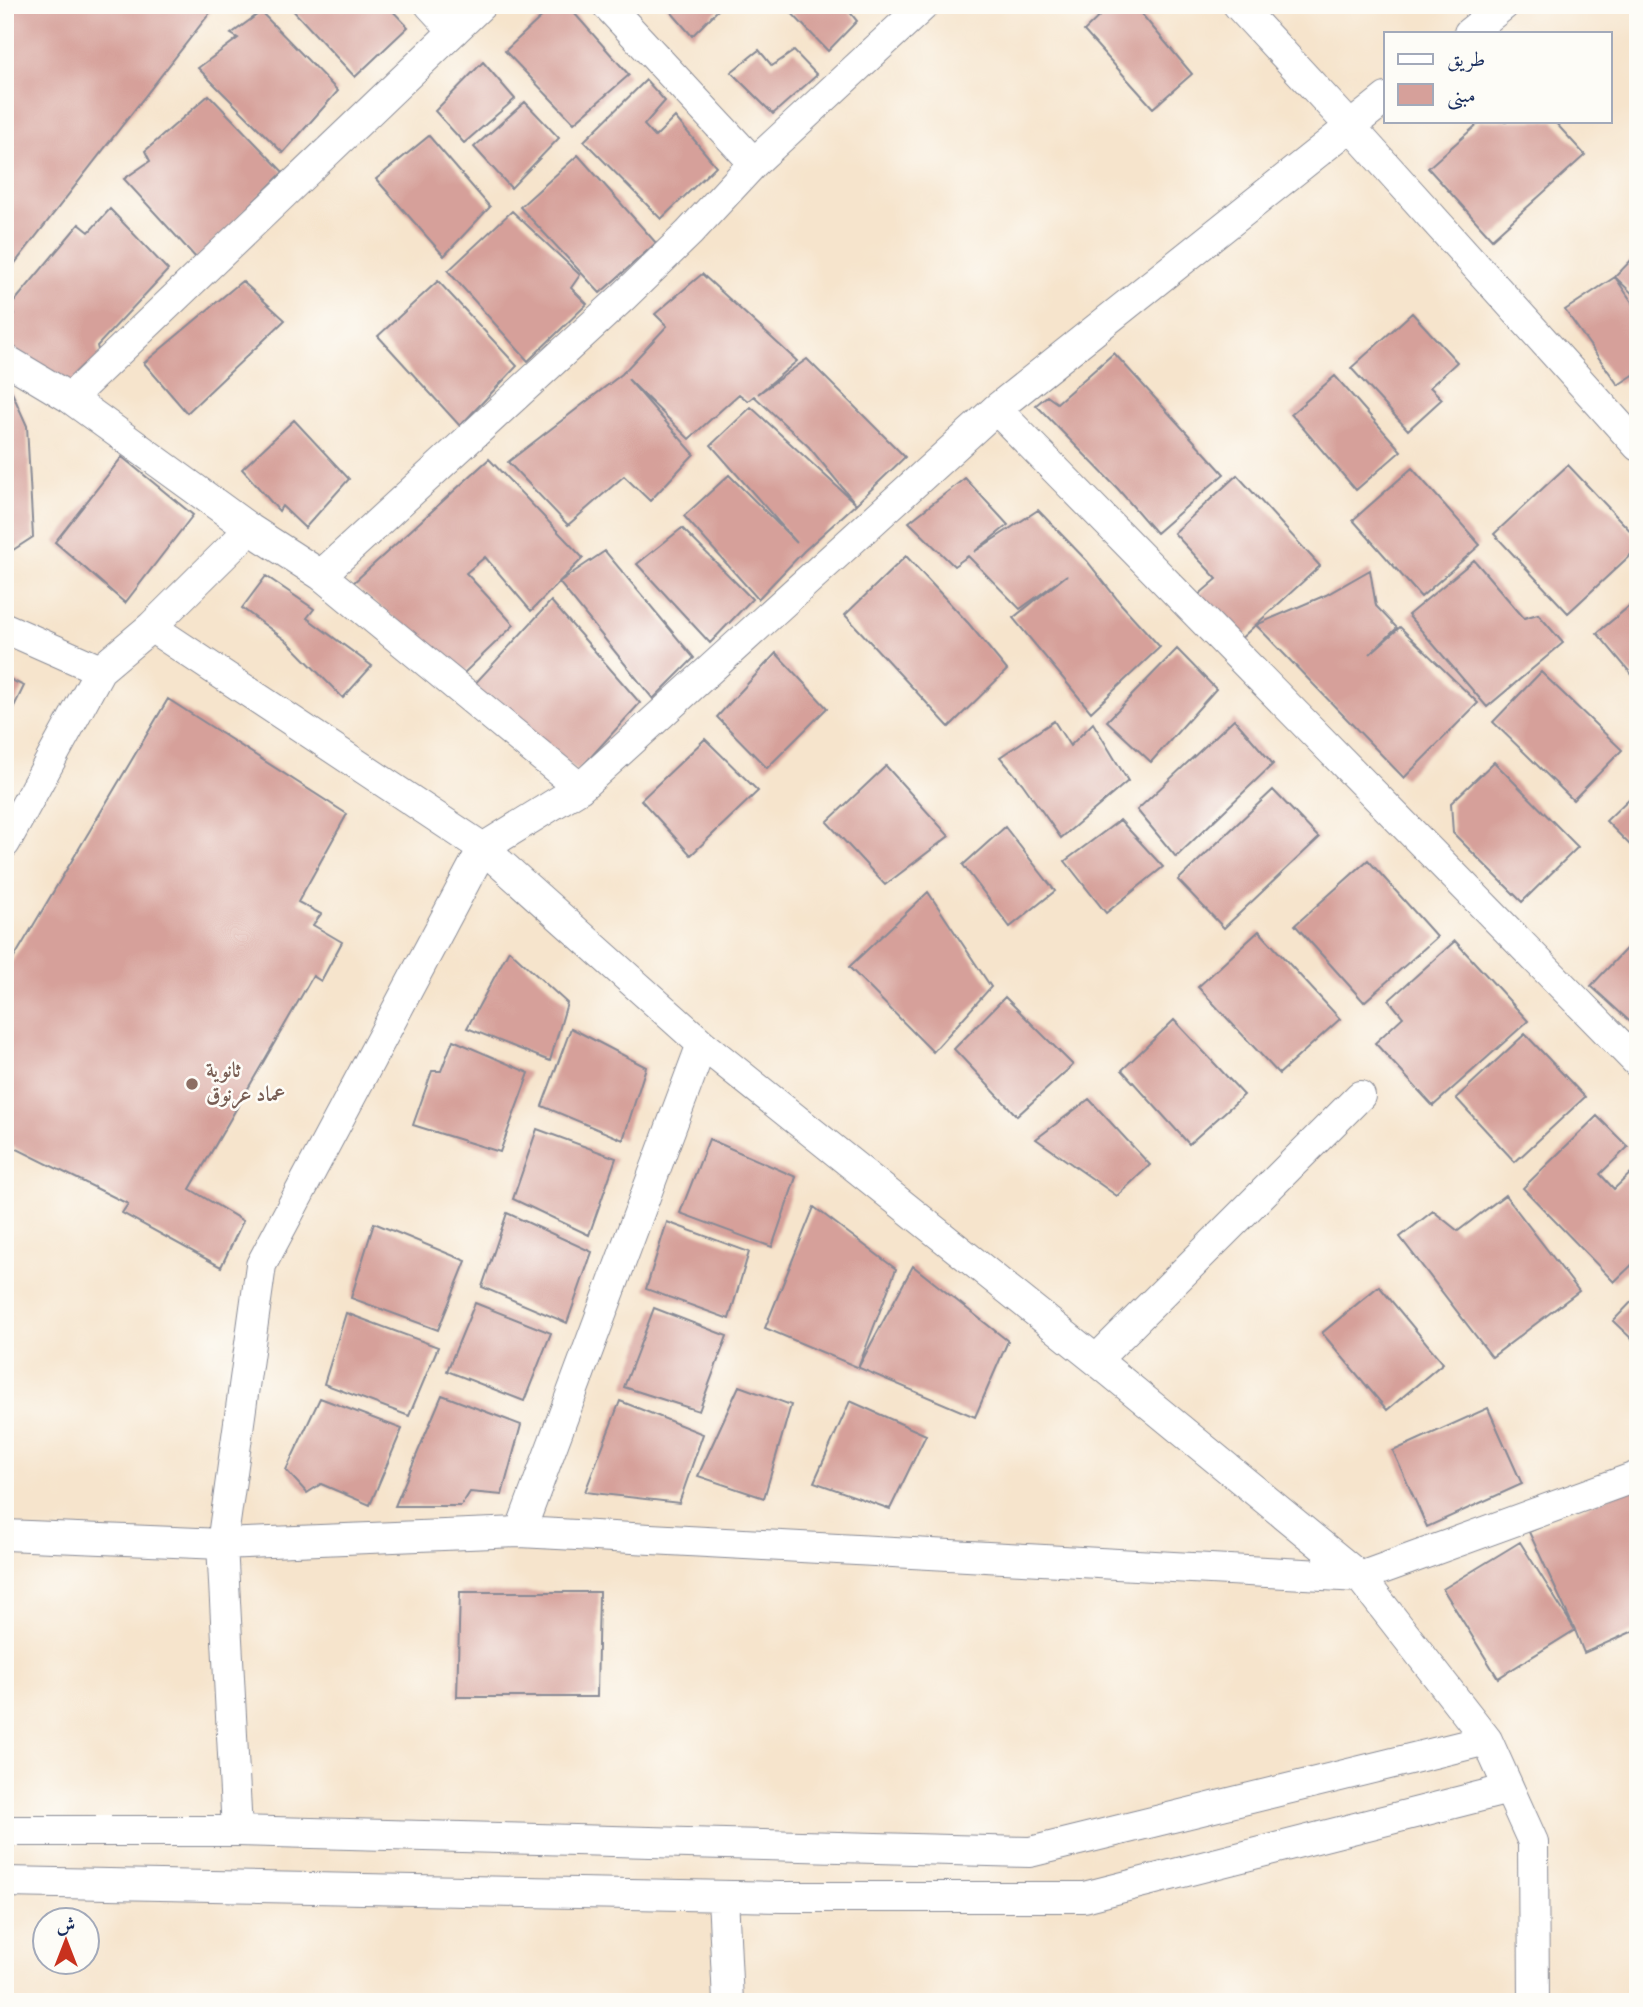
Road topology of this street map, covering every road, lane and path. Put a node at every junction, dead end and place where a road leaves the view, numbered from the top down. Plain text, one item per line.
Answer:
1 (430, 5) edge
2 (481, 5) edge
3 (607, 5) edge
4 (924, 5) edge
5 (1238, 5) edge
6 (1504, 5) edge
7 (454, 31) junction
8 (1470, 32) edge
9 (1384, 100) edge
10 (1350, 126) junction
11 (754, 163) junction
12 (5, 359) edge
13 (70, 398) junction
14 (996, 409) junction
15 (1638, 446) edge
16 (250, 529) junction
17 (321, 575) junction
18 (151, 627) junction
19 (5, 628) edge
20 (100, 670) junction
21 (580, 788) junction
22 (5, 843) edge
23 (483, 848) junction
24 (702, 1044) junction
25 (1638, 1063) edge
26 (1360, 1096) dead end
27 (1096, 1360) junction
28 (1638, 1476) edge
29 (520, 1532) junction
30 (5, 1535) edge
31 (222, 1544) junction
32 (1360, 1577) junction
33 (1487, 1740) junction
34 (1509, 1789) junction
35 (5, 1831) edge
36 (237, 1831) junction
37 (5, 1882) edge
38 (723, 1896) junction
39 (727, 2002) edge
40 (1534, 2002) edge

1 - 7 street
2 - 7 street
3 - 11 street
4 - 11 street
5 - 10 street
6 - 8 street
7 - 13 street
9 - 10 street
10 - 14 street
10 - 15 street
11 - 17 street
12 - 13 street
13 - 16 street
14 - 21 street
14 - 25 street
16 - 17 street
16 - 18 street
17 - 21 street
18 - 20 street
18 - 23 street
19 - 20 street
20 - 22 street
21 - 23 street
23 - 24 street
23 - 31 street
24 - 27 street
24 - 29 street
26 - 27 street
27 - 32 street
28 - 32 street
29 - 31 street
29 - 32 street
30 - 31 street
31 - 36 street
32 - 33 street
33 - 34 street
33 - 36 street
34 - 38 street
34 - 40 street
35 - 36 street
37 - 38 street
38 - 39 street

